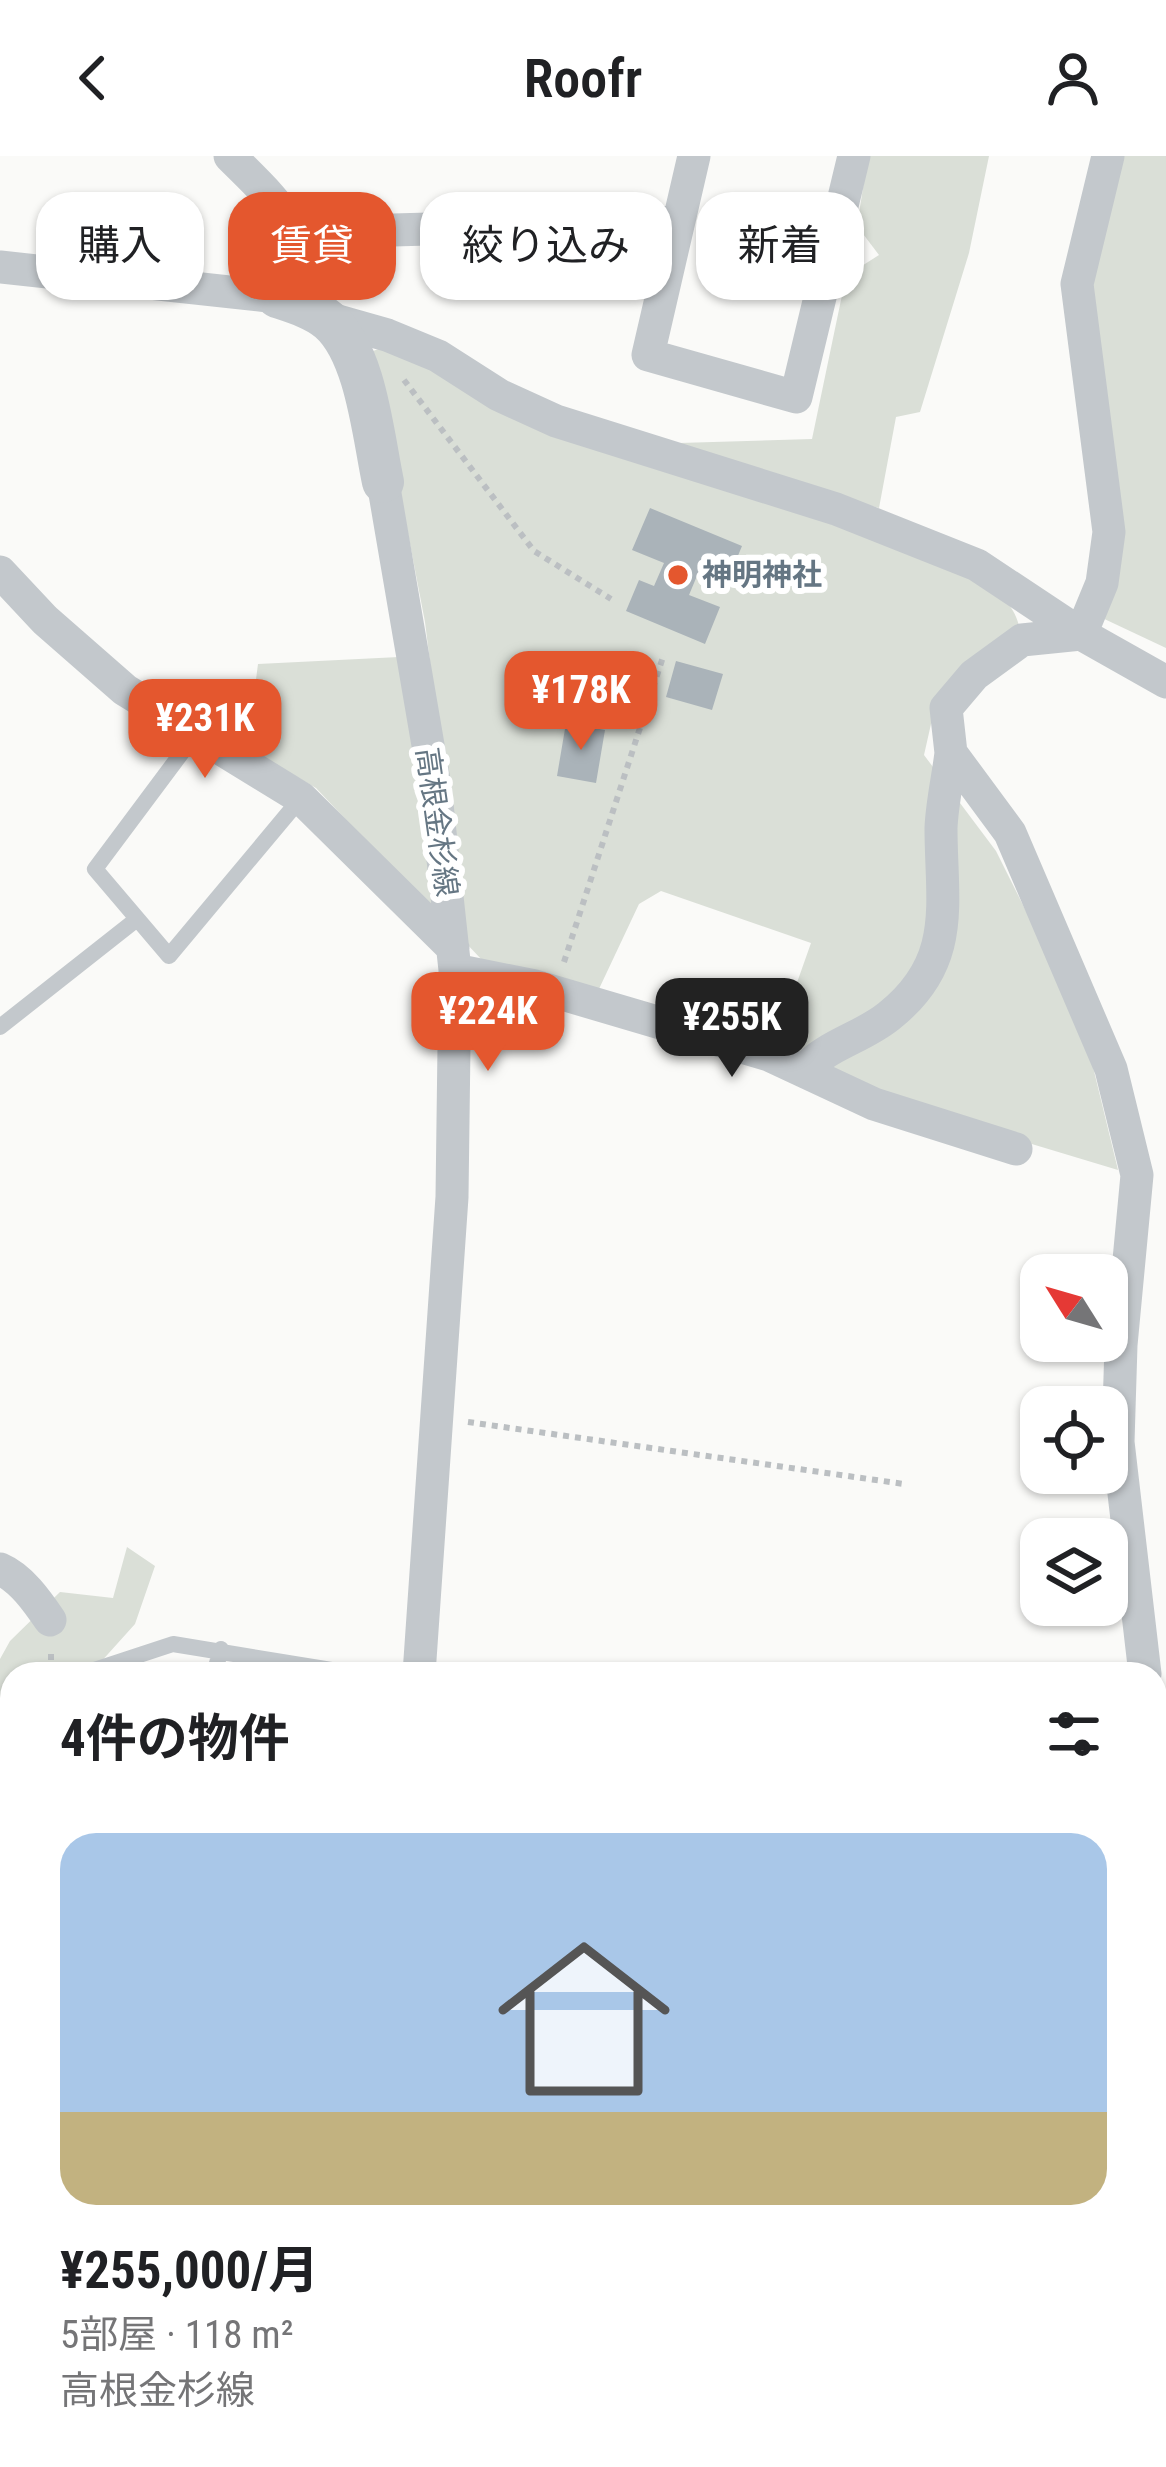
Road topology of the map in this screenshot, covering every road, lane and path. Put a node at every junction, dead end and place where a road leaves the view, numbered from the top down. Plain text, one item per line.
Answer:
1 (230, 156) edge
2 (694, 156) edge
3 (854, 156) edge
4 (1108, 156) edge
5 (266, 192) edge
6 (677, 222) junction
7 (396, 230) edge
8 (0, 267) edge
9 (303, 300) edge
10 (302, 307) junction
11 (387, 335) junction
12 (383, 482) joint
13 (0, 572) edge
14 (611, 599) dead end
15 (1081, 634) junction
16 (663, 657) dead end
17 (1166, 682) edge
18 (195, 735) junction
19 (951, 753) junction
20 (301, 799) junction
21 (137, 919) junction
22 (454, 959) junction
23 (555, 991) junction
24 (0, 1027) edge
25 (803, 1071) junction
26 (1016, 1149) dead end
27 (438, 1418) junction
28 (904, 1484) dead end
29 (0, 1569) edge
30 (50, 1620) dead end
31 (221, 1649) junction
32 (118, 1662) edge
33 (217, 1662) edge
34 (291, 1662) edge
35 (420, 1662) edge
36 (1144, 1662) edge

1 - 5 street
2 - 6 street
3 - 6 street
4 - 15 street
6 - 7 street
8 - 10 street
9 - 10 street
10 - 11 street
10 - 12 street, 高根金杉線
11 - 14 path
11 - 15 street
12 - 22 street, 高根金杉線
13 - 18 street
15 - 17 street
15 - 19 street
16 - 23 path
18 - 20 street
18 - 21 lane
19 - 25 street
19 - 36 street
20 - 21 lane
20 - 22 street
21 - 24 lane
22 - 23 street
22 - 27 street, 高根金杉線
23 - 25 street
25 - 26 street
27 - 28 path
27 - 35 street, 高根金杉線
29 - 30 street
31 - 32 lane
31 - 33 lane
31 - 34 lane

